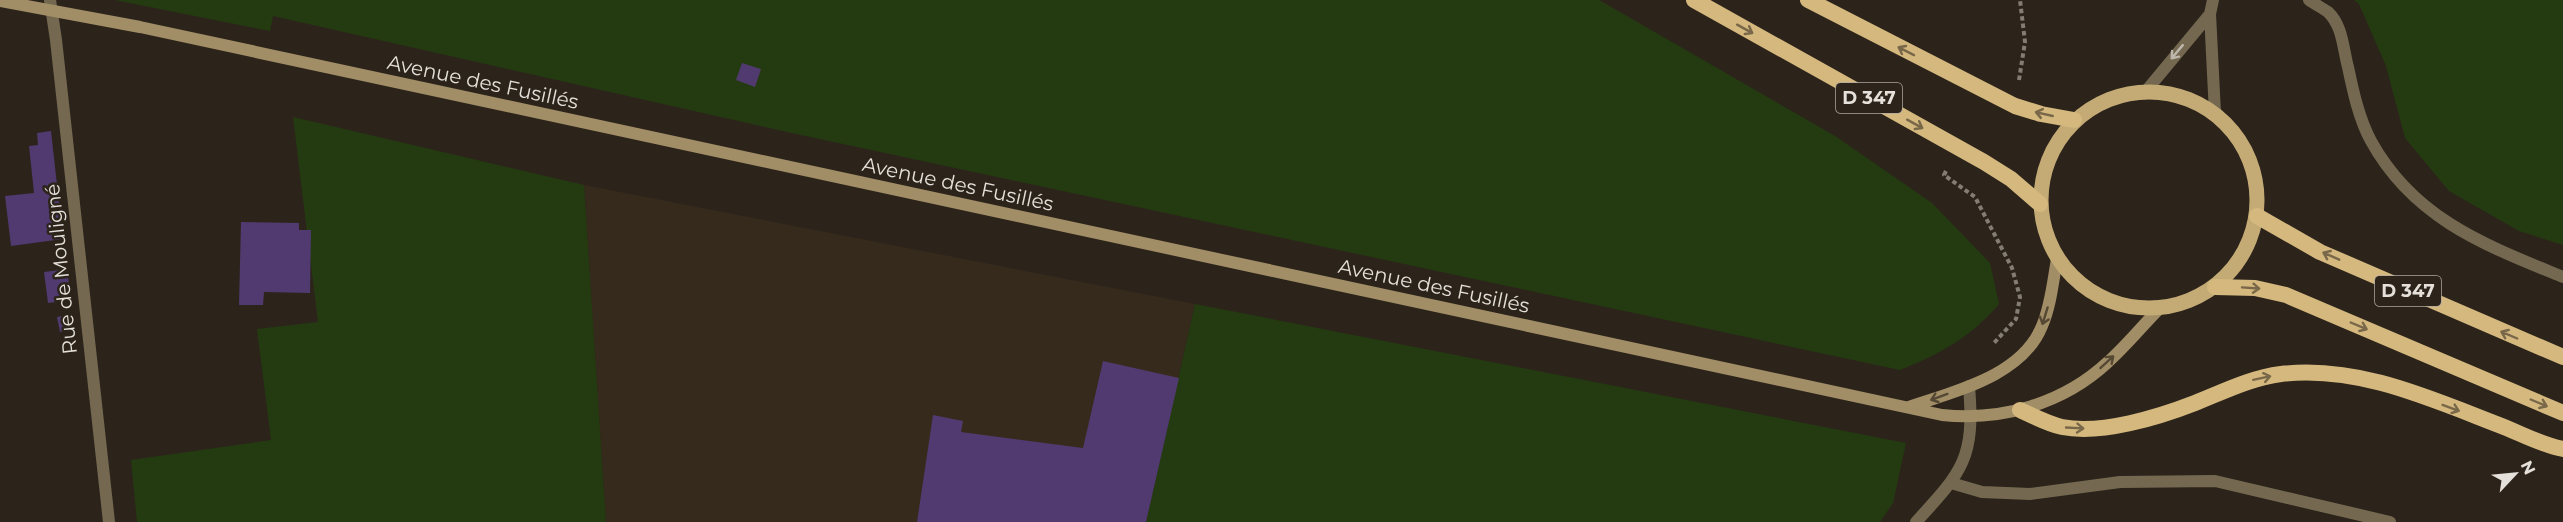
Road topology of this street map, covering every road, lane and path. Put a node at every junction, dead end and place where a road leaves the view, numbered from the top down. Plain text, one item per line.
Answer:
1 (1694, 0) edge
2 (1808, 0) edge
3 (2020, 0) edge
4 (2213, 0) edge
5 (2308, 0) edge
6 (0, 1) edge
7 (51, 6) edge
8 (2210, 14) junction
9 (2146, 91) junction
10 (2015, 106) junction
11 (2215, 113) junction
12 (2074, 120) junction
13 (1959, 148) junction
14 (2040, 204) junction
15 (2257, 216) junction
16 (2057, 259) junction
17 (2563, 278) edge
18 (2215, 287) junction
19 (2159, 309) junction
20 (1986, 348) dead end
21 (2563, 357) edge
22 (1969, 386) junction
23 (1908, 408) junction
24 (2020, 410) junction
25 (2563, 413) edge
26 (1972, 418) junction
27 (2563, 449) edge
28 (1952, 483) junction
29 (108, 522) edge
30 (1916, 522) edge
31 (2390, 522) edge

1 -> 13 highway, D 347
10 -> 2 highway
3 - 10 path
4 - 8 street
5 - 17 street
6 - 7 main road, Avenue des Fusillés
7 - 23 main road, Avenue des Fusillés
7 - 29 street, Rue de Mouligné
8 -> 9 street
8 - 11 street
9 - 11 main road
9 - 12 main road
12 -> 10 highway
11 - 15 main road
12 - 14 main road
13 - 14 highway, D 347
13 - 20 path
14 - 16 main road
15 - 18 main road
21 -> 15 highway, D 347
16 - 19 main road
16 -> 22 main road
18 - 19 main road
18 -> 25 highway, D 347
24 -> 19 main road, Avenue des Fusillés
22 -> 23 main road
22 - 26 street
23 - 26 main road, Avenue des Fusillés
24 - 26 main road, Avenue des Fusillés
24 -> 27 highway
26 - 28 street
28 - 30 street
28 - 31 street

